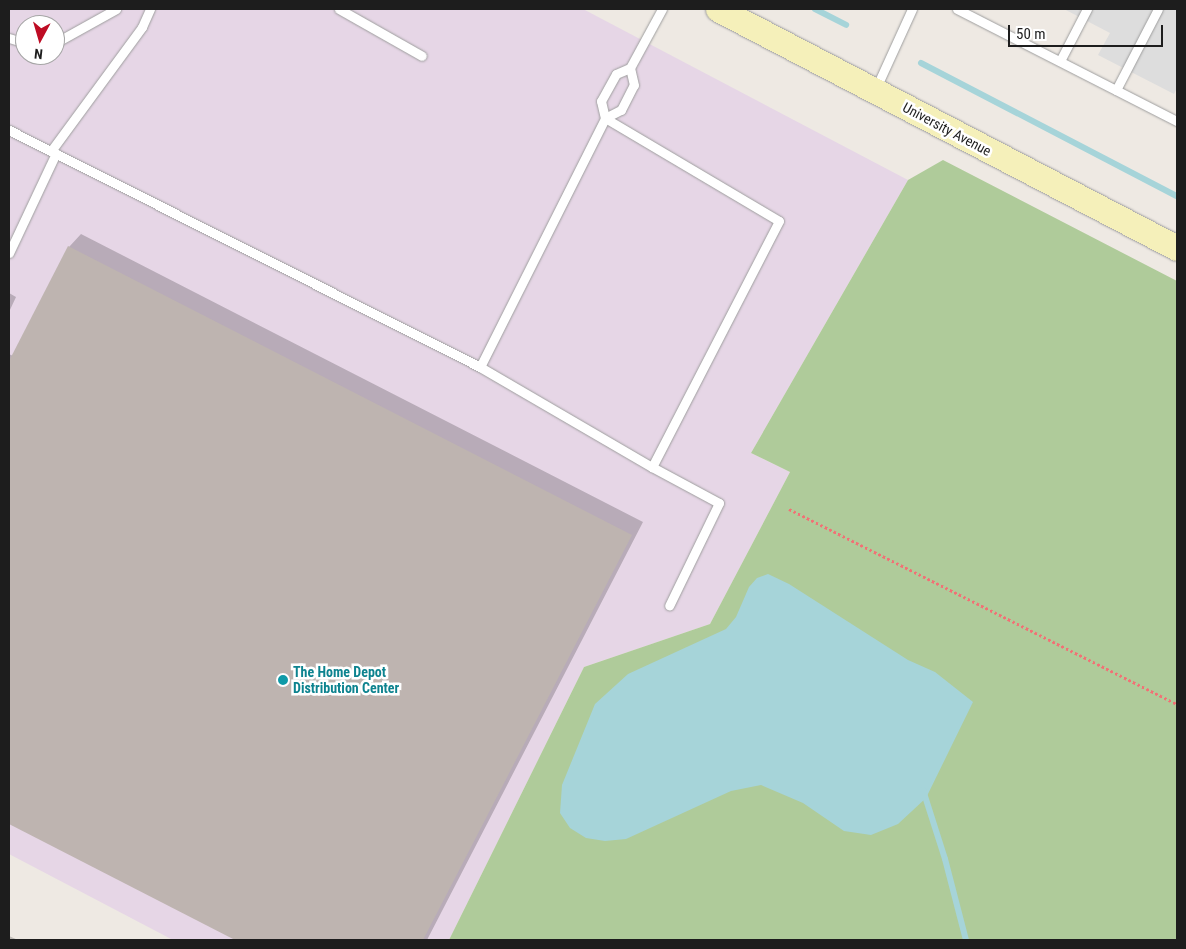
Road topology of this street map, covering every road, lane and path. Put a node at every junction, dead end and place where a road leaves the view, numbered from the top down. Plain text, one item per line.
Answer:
1 (116, 9) edge
2 (150, 9) edge
3 (339, 9) edge
4 (662, 9) edge
5 (718, 9) edge
6 (912, 9) edge
7 (957, 9) edge
8 (1087, 9) edge
9 (1158, 9) edge
10 (65, 37) edge
11 (422, 56) dead end
12 (1060, 61) junction
13 (630, 68) junction
14 (1116, 90) junction
15 (875, 91) junction
16 (605, 118) junction
17 (1176, 118) edge
18 (9, 130) edge
19 (54, 152) junction
20 (1177, 248) edge
21 (9, 253) edge
22 (480, 367) junction
23 (652, 467) junction
24 (789, 509) dead end
25 (669, 606) dead end
26 (1177, 704) edge

1 - 10 lane
2 - 19 lane
3 - 11 lane
4 - 13 lane
5 - 15 main road, University Avenue
6 - 15 lane
7 - 12 lane
8 - 12 lane
9 - 14 lane
12 - 14 lane
13 - 16 lane
13 - 16 lane
14 - 17 lane
15 - 20 main road, University Avenue
16 - 22 lane
16 - 23 lane
18 - 19 lane
19 - 21 lane
19 - 22 lane
22 - 23 lane
23 - 25 lane
24 - 26 path

